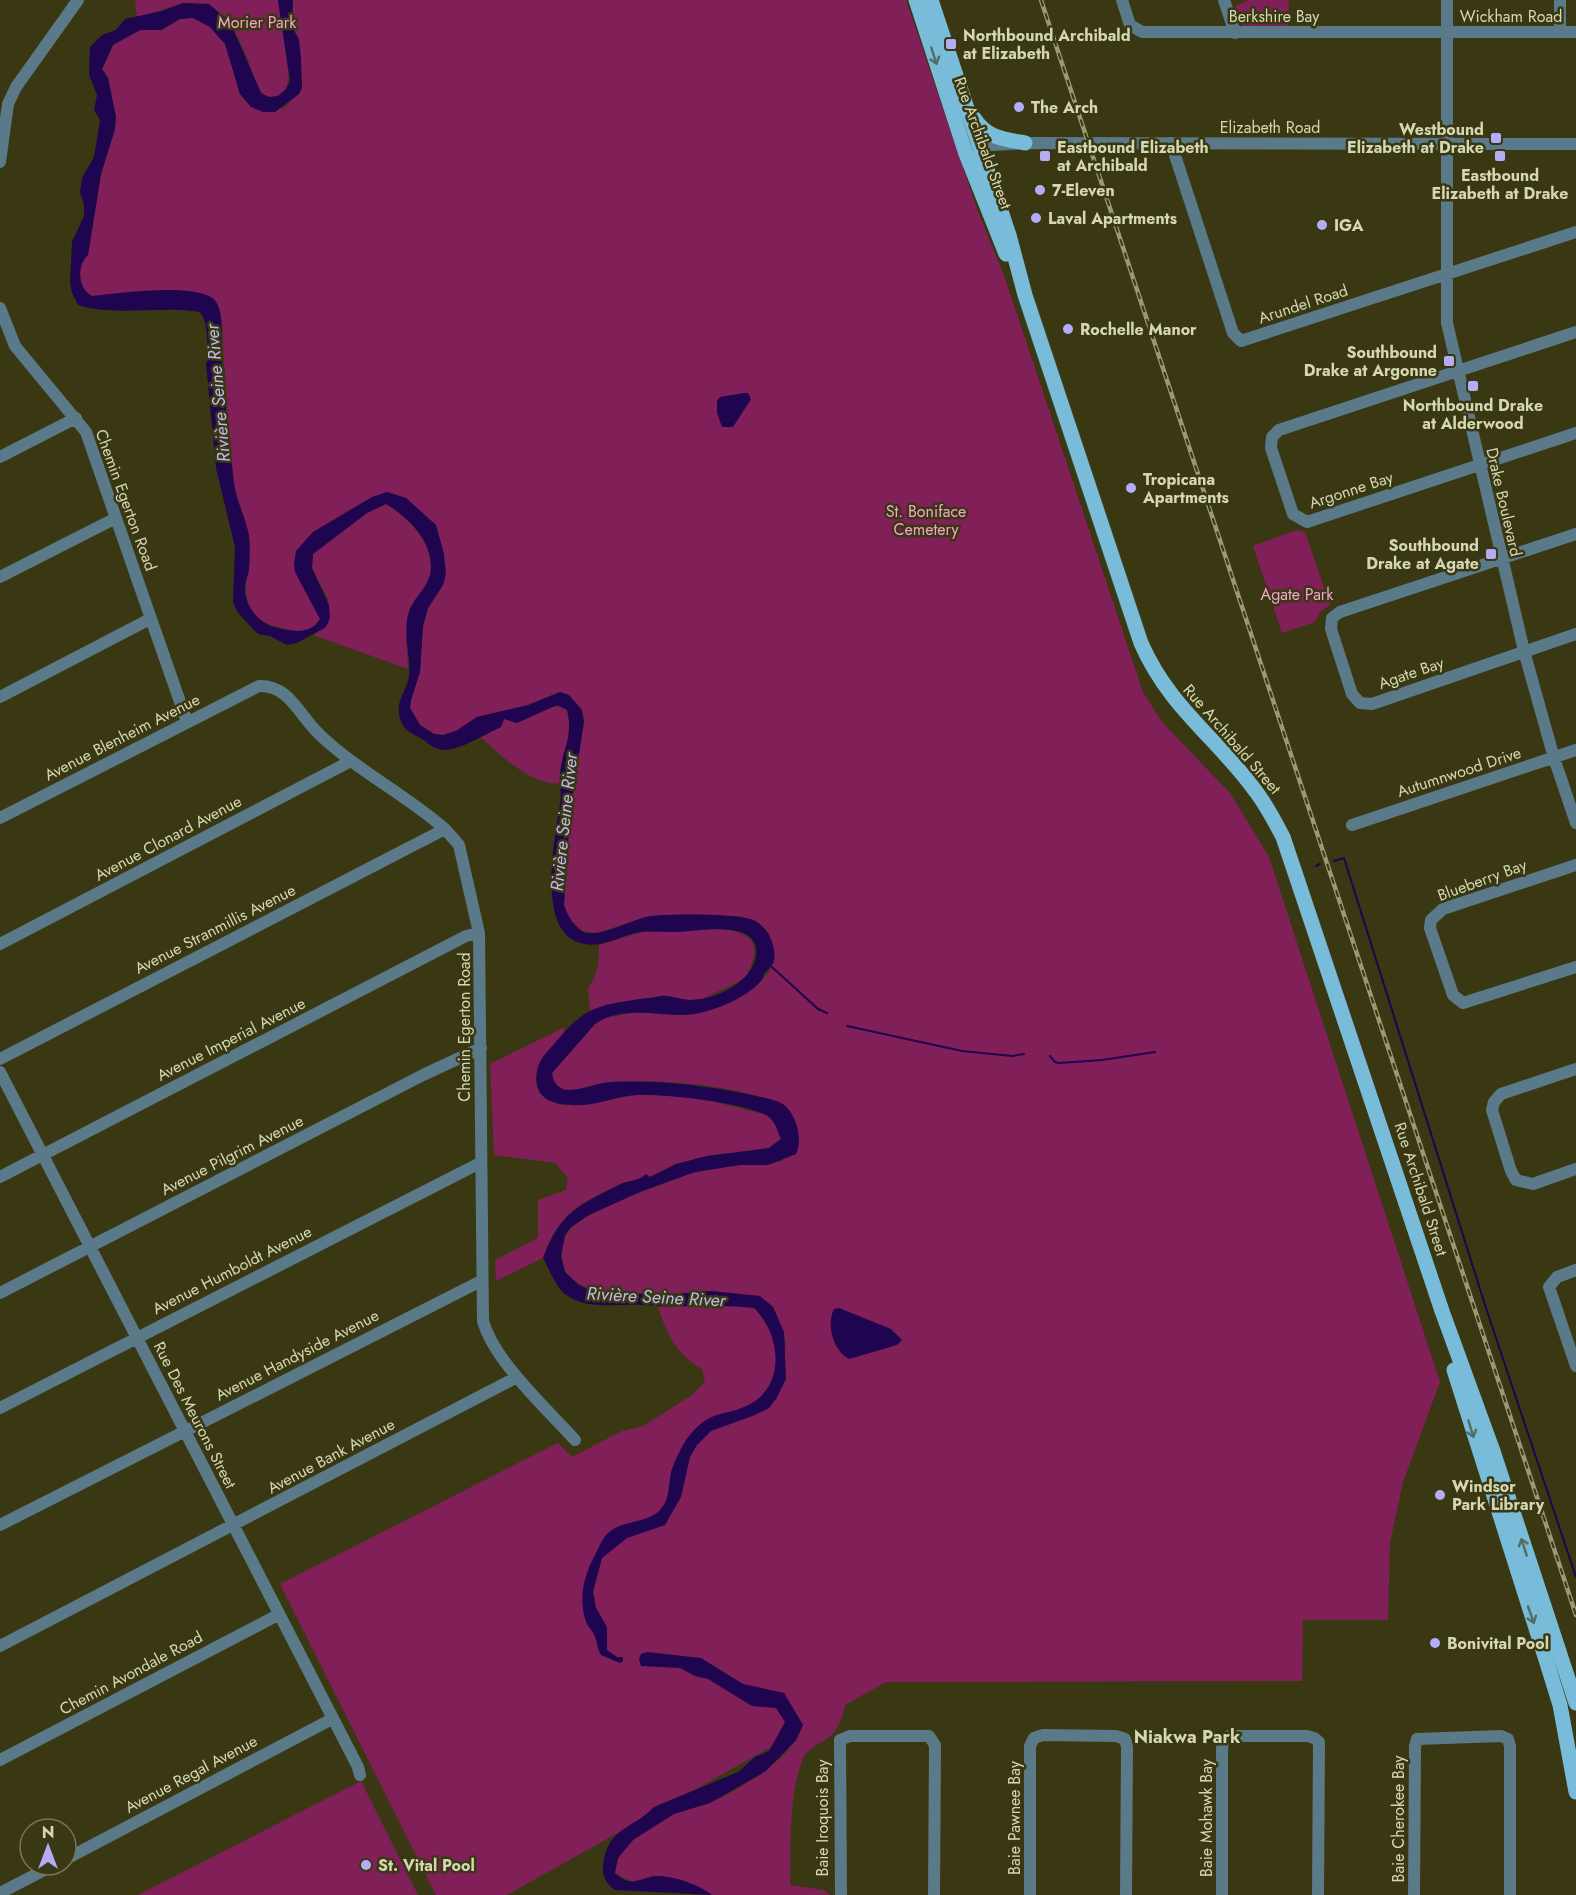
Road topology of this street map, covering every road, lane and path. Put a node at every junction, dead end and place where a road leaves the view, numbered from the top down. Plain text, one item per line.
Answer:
1 (78, 0) edge
2 (915, 0) edge
3 (931, 0) edge
4 (1122, 0) edge
5 (1224, 0) edge
6 (1447, 0) edge
7 (1560, 0) edge
8 (1447, 32) junction
9 (1560, 32) junction
10 (1576, 32) edge
11 (1235, 33) junction
12 (965, 103) junction
13 (4, 106) edge
14 (1025, 143) junction
15 (1171, 143) junction
16 (1447, 144) junction
17 (1576, 144) edge
18 (973, 151) junction
19 (0, 162) edge
20 (1576, 232) edge
21 (1448, 273) junction
22 (0, 308) edge
23 (1576, 332) edge
24 (4, 335) edge
25 (1456, 370) junction
26 (76, 418) junction
27 (1576, 433) edge
28 (0, 458) edge
29 (1479, 465) junction
30 (116, 518) junction
31 (1576, 534) edge
32 (1501, 559) junction
33 (0, 577) edge
34 (150, 619) junction
35 (1576, 634) edge
36 (1524, 651) junction
37 (259, 686) joint
38 (0, 697) edge
39 (187, 722) junction
40 (1576, 750) edge
41 (1554, 758) junction
42 (351, 761) junction
43 (0, 818) edge
44 (1576, 823) edge
45 (1352, 825) dead end
46 (446, 829) junction
47 (1576, 865) edge
48 (479, 933) junction
49 (0, 944) edge
50 (1576, 967) edge
51 (481, 1048) junction
52 (0, 1059) edge
53 (1576, 1069) edge
54 (0, 1072) edge
55 (43, 1155) junction
56 (480, 1162) junction
57 (1576, 1169) edge
58 (0, 1177) edge
59 (89, 1248) junction
60 (1576, 1270) edge
61 (481, 1281) junction
62 (0, 1293) edge
63 (1442, 1311) junction
64 (137, 1338) junction
65 (1576, 1366) edge
66 (517, 1377) junction
67 (0, 1408) edge
68 (184, 1431) junction
69 (575, 1440) dead end
70 (0, 1525) edge
71 (233, 1525) junction
72 (278, 1615) junction
73 (0, 1646) edge
74 (1576, 1703) edge
75 (332, 1719) junction
76 (1573, 1749) edge
77 (0, 1760) edge
78 (360, 1775) dead end
79 (1576, 1792) edge
80 (78, 1853) edge
81 (31, 1877) edge
82 (0, 1893) edge
83 (841, 1895) edge
84 (934, 1895) edge
85 (1030, 1895) edge
86 (1126, 1895) edge
87 (1222, 1895) edge
88 (1318, 1895) edge
89 (1414, 1895) edge
90 (1510, 1895) edge

1 - 13 street
2 -> 18 main road, Rue Archibald Street
3 - 12 main road, Rue Archibald Street
4 - 11 street, Berkshire Bay
5 - 11 street
6 - 8 street, Drake Boulevard
7 - 9 street
8 - 9 street, Wickham Road
8 - 11 street, Berkshire Bay
8 - 16 street, Drake Boulevard
9 - 10 street, Wickham Road
12 - 14 main road
12 - 18 main road, Rue Archibald Street
13 - 19 street
14 - 15 street, Elizabeth Road
14 - 18 street, Elizabeth Road
15 - 16 street, Elizabeth Road
15 - 21 street, Arundel Road
16 - 17 street, Elizabeth Road
16 - 21 street, Drake Boulevard
18 - 63 main road, Rue Archibald Street
20 - 21 street, Arundel Road
21 - 25 street, Drake Boulevard
22 - 24 street, Chemin Egerton Road
23 - 25 street, Argonne Bay
24 - 26 street, Chemin Egerton Road
25 - 29 street, Drake Boulevard
25 - 29 street, Argonne Bay
26 - 28 street
26 - 30 street, Chemin Egerton Road
27 - 29 street, Argonne Bay
29 - 32 street, Drake Boulevard
30 - 33 street
30 - 34 street, Chemin Egerton Road
31 - 32 street
32 - 36 street, Drake Boulevard
32 - 36 street, Agate Bay
34 - 38 street
34 - 39 street, Chemin Egerton Road
35 - 36 street
36 - 41 street, Drake Boulevard
37 - 39 street, Avenue Blenheim Avenue
37 - 42 street, Chemin Egerton Road
39 - 43 street, Avenue Blenheim Avenue
40 - 41 street, Autumnwood Drive
41 - 44 street, Drake Boulevard
41 - 45 street, Autumnwood Drive
42 - 46 street, Chemin Egerton Road
42 - 49 street, Avenue Clonard Avenue
46 - 48 street, Chemin Egerton Road
46 - 52 street, Avenue Stranmillis Avenue
47 - 50 street, Blueberry Bay
48 - 51 street, Chemin Egerton Road
48 - 55 street, Avenue Imperial Avenue
51 - 56 street, Chemin Egerton Road
51 - 59 street, Avenue Pilgrim Avenue
53 - 57 street
54 - 55 street, Rue Des Meurons Street
55 - 58 street, Avenue Imperial Avenue
55 - 59 street, Rue Des Meurons Street
56 - 61 street, Chemin Egerton Road
56 - 64 street, Avenue Humboldt Avenue
59 - 62 street, Avenue Pilgrim Avenue
59 - 64 street, Rue Des Meurons Street
60 - 65 street
61 - 66 street, Chemin Egerton Road
61 - 68 street, Avenue Handyside Avenue
74 -> 63 main road, Rue Archibald Street
63 -> 76 main road, Rue Archibald Street
64 - 67 street, Avenue Humboldt Avenue
64 - 68 street, Rue Des Meurons Street
66 - 69 street, Chemin Egerton Road
66 - 71 street, Avenue Bank Avenue
68 - 70 street, Avenue Handyside Avenue
68 - 71 street, Rue Des Meurons Street
71 - 72 street, Rue Des Meurons Street
71 - 73 street, Avenue Bank Avenue
72 - 75 street, Rue Des Meurons Street
72 - 77 street, Chemin Avondale Road
75 - 78 street, Rue Des Meurons Street
75 - 80 street, Avenue Regal Avenue
76 - 79 main road, Rue Archibald Street
81 - 82 street
83 - 84 street, Baie Iroquois Bay
85 - 86 street, Baie Pawnee Bay
87 - 88 street, Baie Mohawk Bay
89 - 90 street, Baie Cherokee Bay

